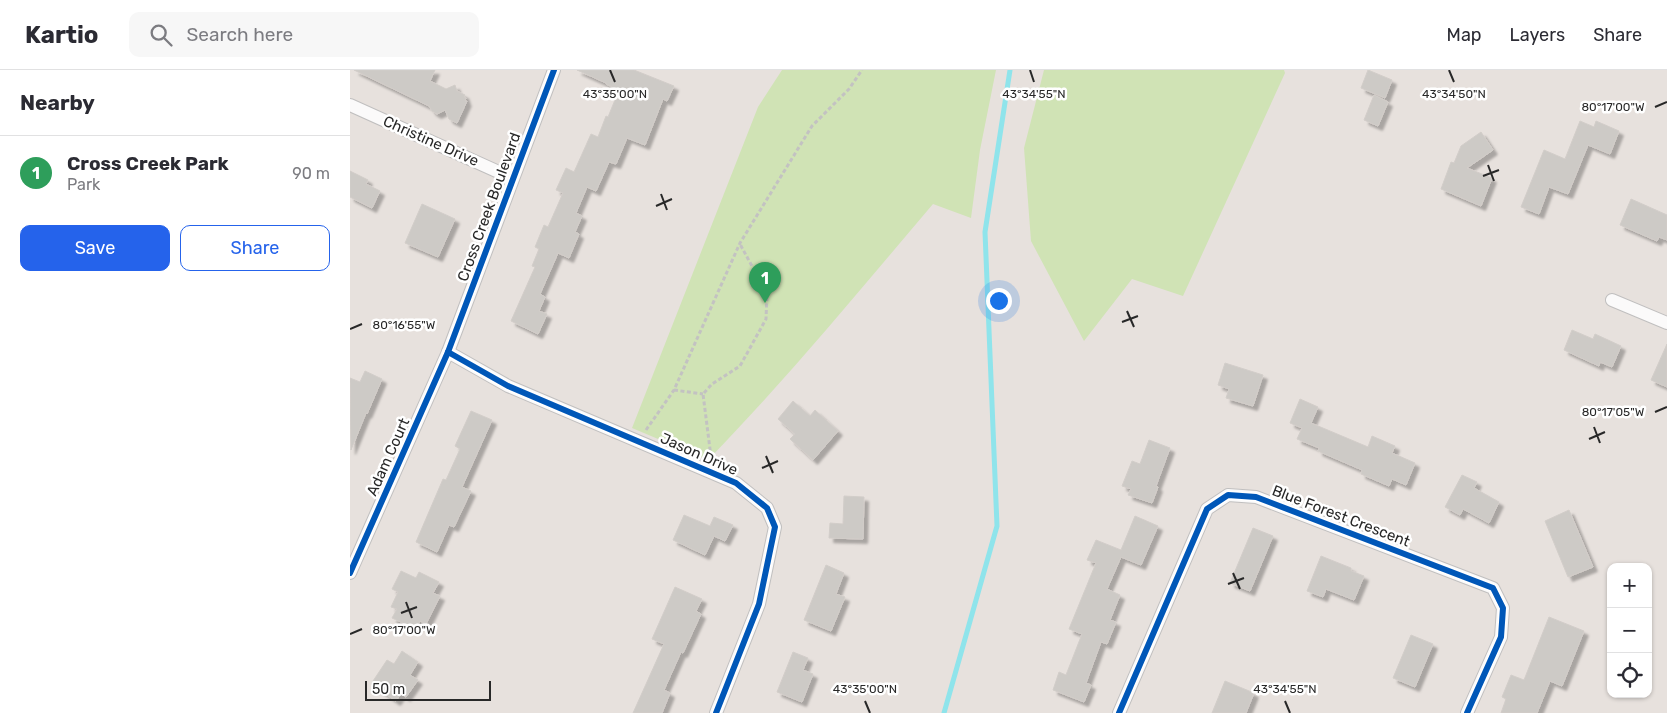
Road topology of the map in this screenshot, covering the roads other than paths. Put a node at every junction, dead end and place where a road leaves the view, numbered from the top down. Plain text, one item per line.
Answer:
1 (554, 70) edge
2 (350, 104) edge
3 (512, 178) junction
4 (1612, 300) dead end
5 (1667, 323) edge
6 (448, 352) junction
7 (350, 573) edge
8 (716, 713) edge
9 (1120, 713) edge
10 (1467, 713) edge

1 - 3 street, Cross Creek Boulevard
2 - 3 street, Christine Drive
3 - 6 street, Cross Creek Boulevard
4 - 5 street
6 - 7 street, Adam Court
6 - 8 street, Jason Drive
9 - 10 street, Blue Forest Crescent

